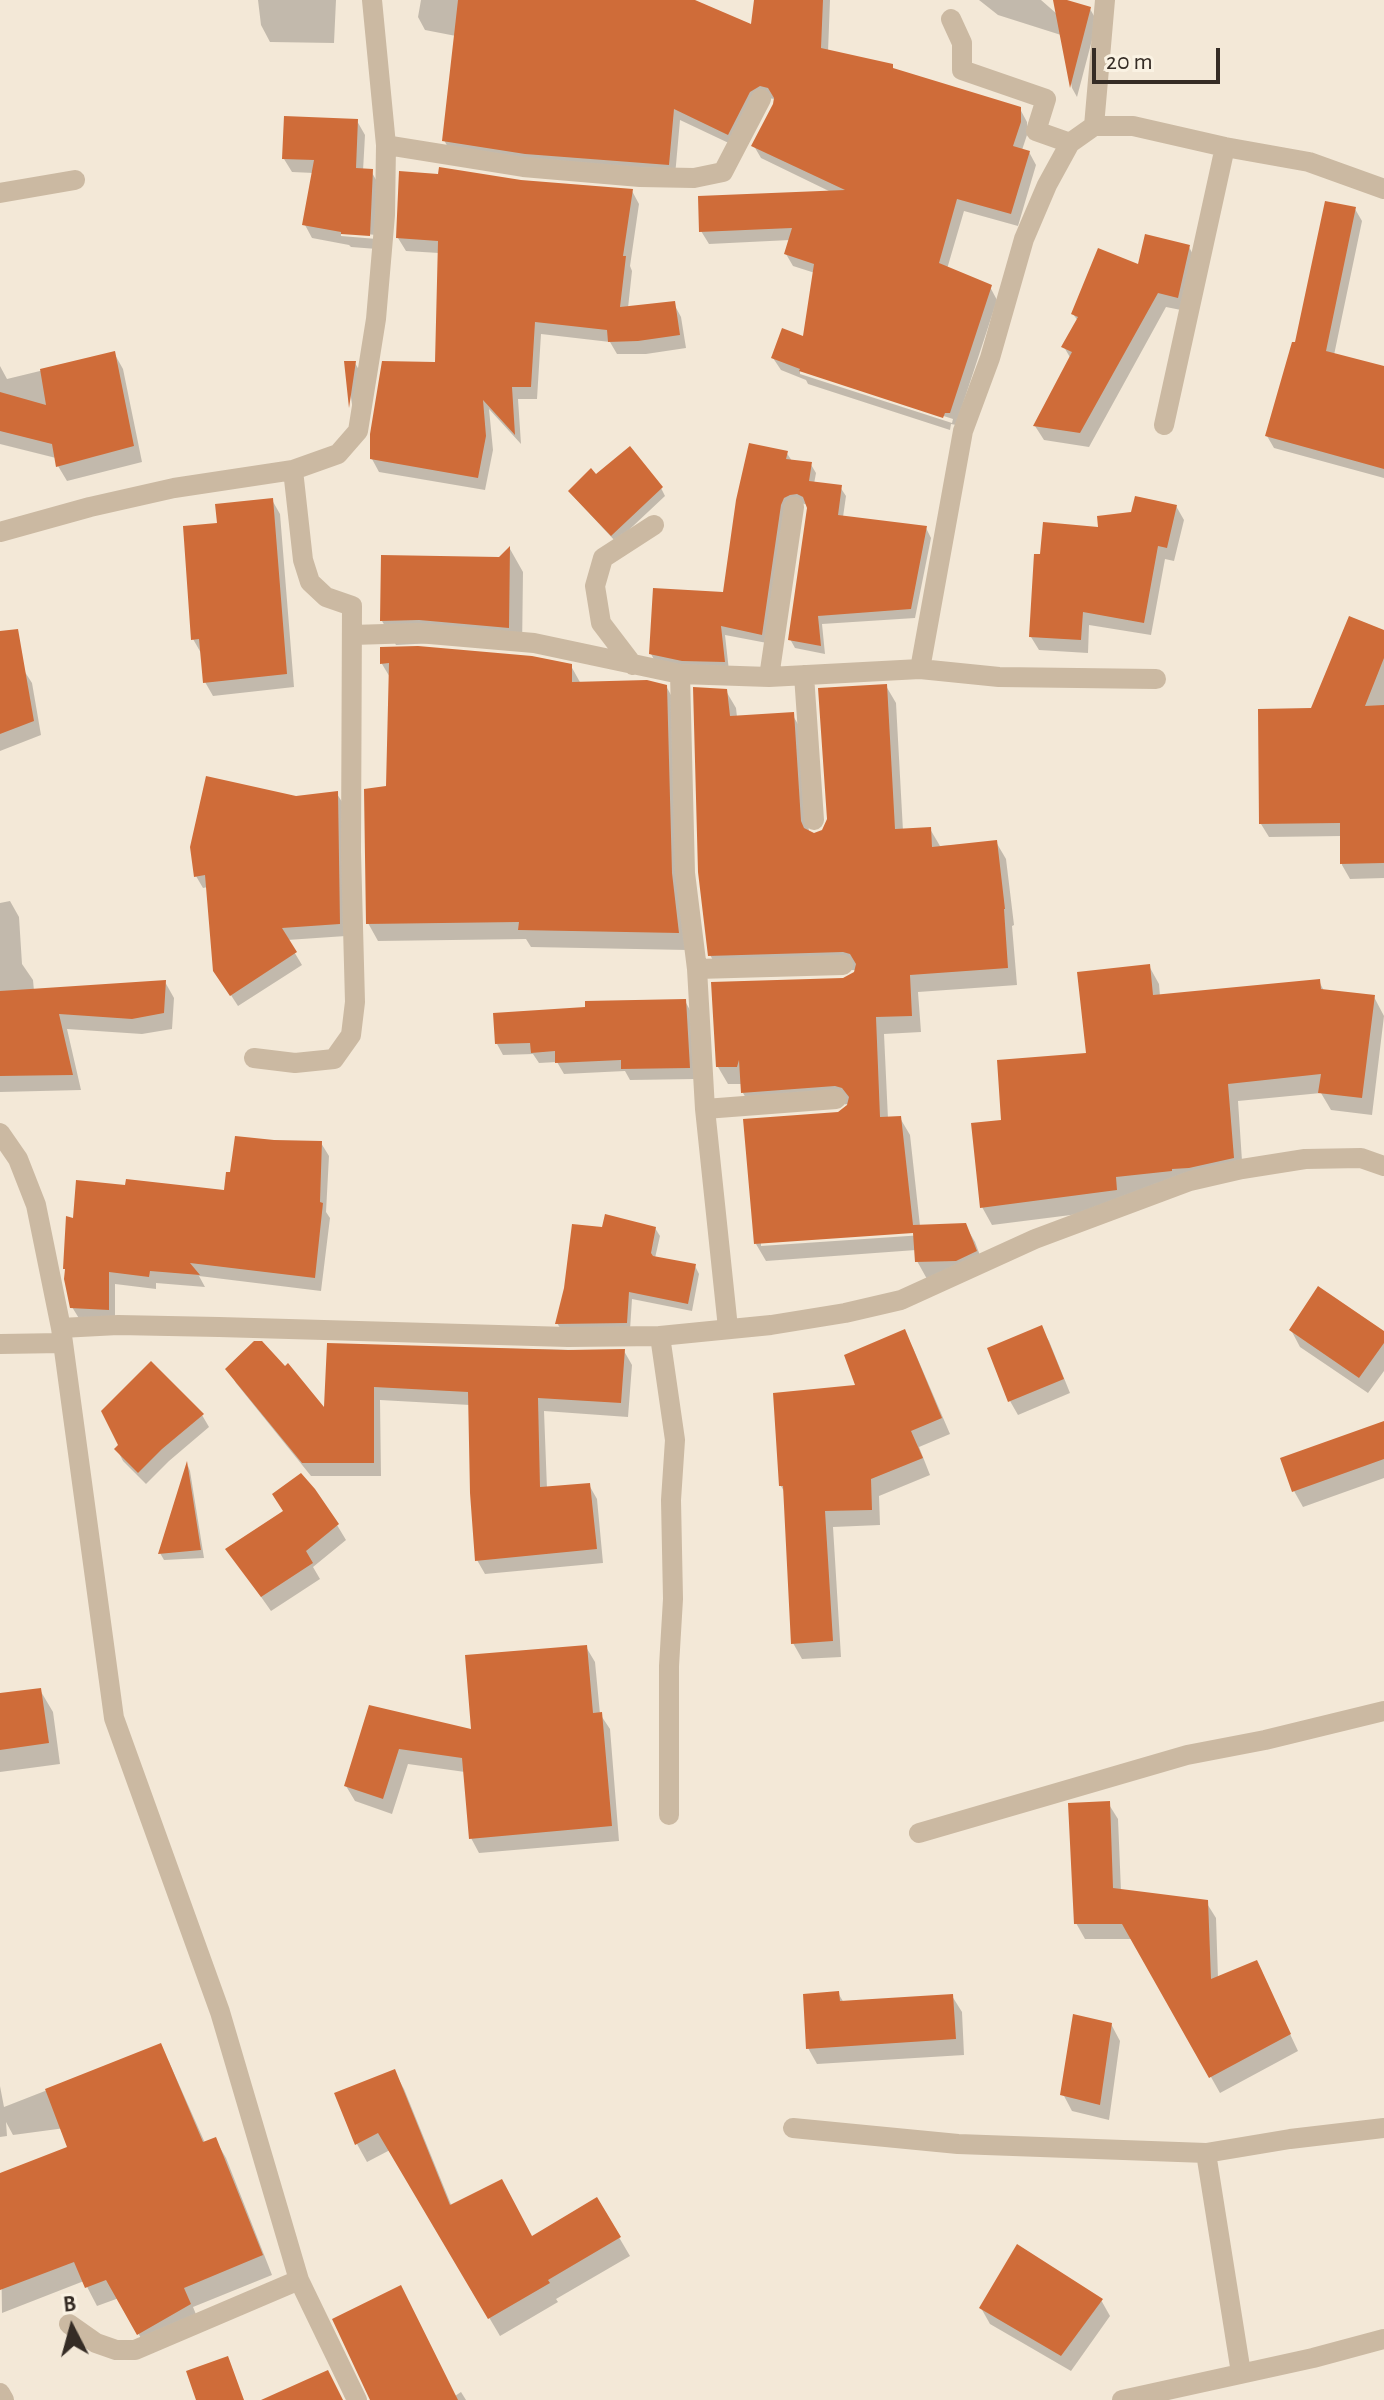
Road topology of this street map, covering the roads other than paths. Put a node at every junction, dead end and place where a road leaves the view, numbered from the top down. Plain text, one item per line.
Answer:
1 (372, 0) edge
2 (1105, 0) edge
3 (951, 19) dead end
4 (761, 99) dead end
5 (1094, 126) junction
6 (1070, 143) junction
7 (386, 145) junction
8 (1225, 147) junction
9 (75, 180) dead end
10 (1384, 189) edge
11 (0, 193) edge
12 (1164, 425) dead end
13 (293, 470) junction
14 (794, 507) dead end
15 (654, 525) dead end
16 (0, 532) edge
17 (352, 635) junction
18 (633, 665) junction
19 (920, 669) junction
20 (680, 674) junction
21 (804, 675) junction
22 (769, 677) junction
23 (1156, 679) dead end
24 (814, 820) dead end
25 (843, 965) dead end
26 (697, 969) junction
27 (254, 1058) dead end
28 (836, 1099) dead end
29 (705, 1109) junction
30 (0, 1133) edge
31 (1384, 1166) edge
32 (728, 1328) junction
33 (61, 1335) junction
34 (660, 1336) junction
35 (0, 1344) edge
36 (1384, 1711) edge
37 (669, 1815) dead end
38 (919, 1833) dead end
39 (793, 2128) dead end
40 (1384, 2128) edge
41 (1206, 2153) junction
42 (299, 2280) junction
43 (69, 2324) dead end
44 (1384, 2339) edge
45 (1241, 2373) junction
46 (0, 2393) edge
47 (4, 2400) edge
48 (357, 2400) edge
49 (1122, 2400) edge

1 - 7 street
2 - 5 street
3 - 6 street
4 - 7 street
5 - 6 street
5 - 8 street
6 - 19 street
7 - 13 street
8 - 10 street
8 - 12 street
9 - 11 street
13 - 16 street
13 - 17 street
14 - 22 street
15 - 18 street
17 - 18 street
17 - 27 street
18 - 20 street
19 - 21 street
19 - 23 street
20 - 22 street
20 - 26 street
21 - 22 street
21 - 24 street
25 - 26 street
26 - 29 street
28 - 29 street
29 - 32 street
30 - 33 street
31 - 32 street
32 - 34 street
33 - 34 street
33 - 35 street
33 - 42 street
34 - 37 street
36 - 38 street
39 - 41 street
40 - 41 street
41 - 45 street
42 - 43 street
42 - 48 street
44 - 45 street
45 - 49 street
46 - 47 street

